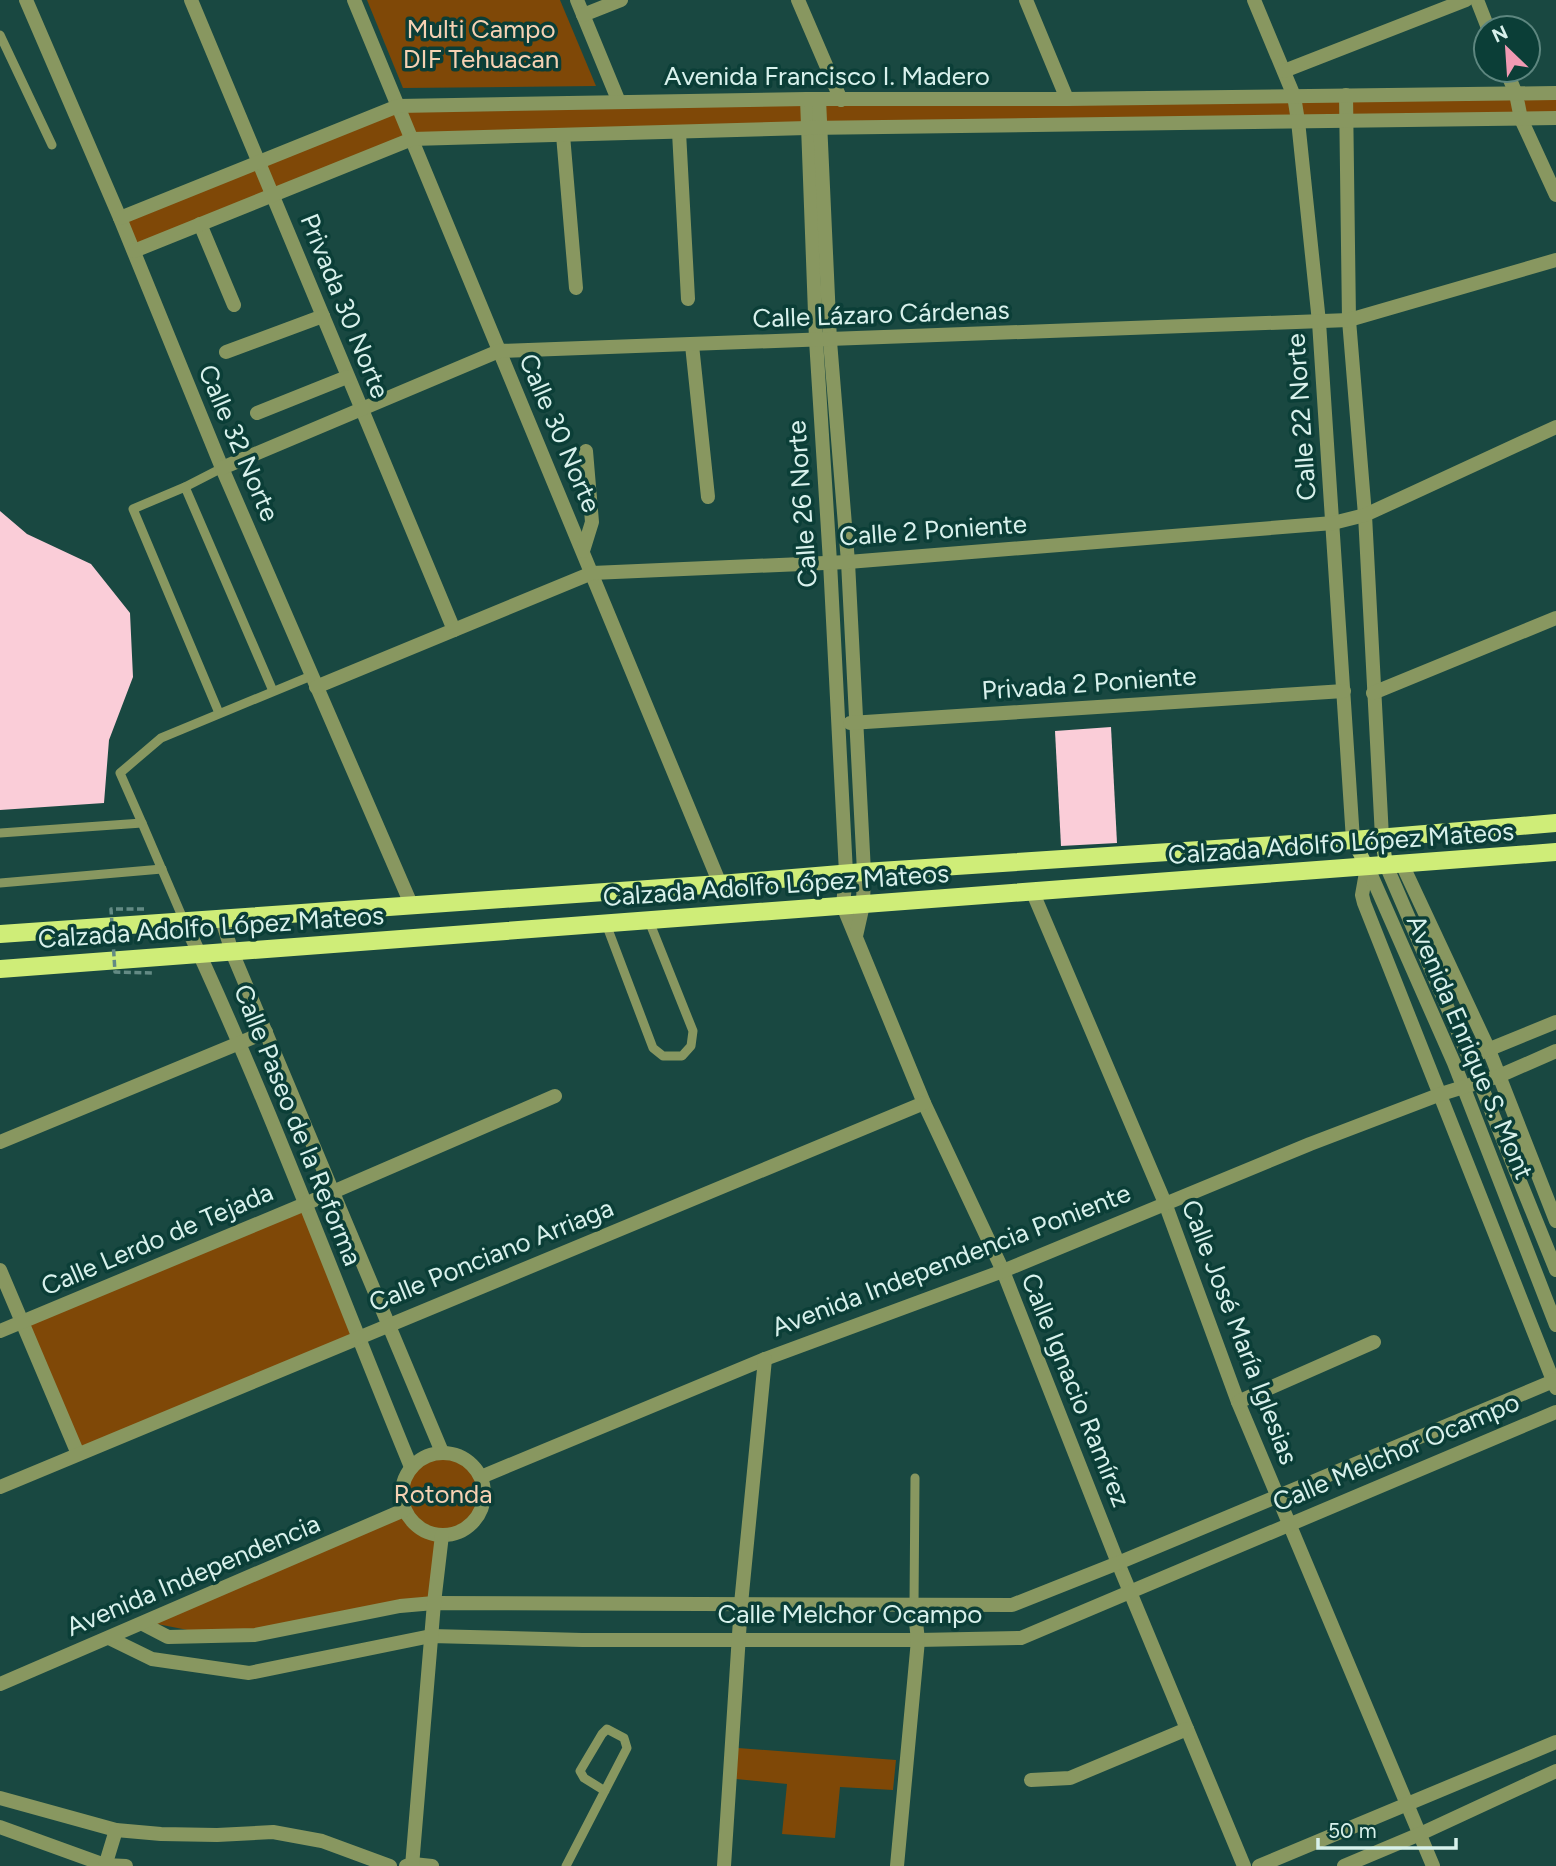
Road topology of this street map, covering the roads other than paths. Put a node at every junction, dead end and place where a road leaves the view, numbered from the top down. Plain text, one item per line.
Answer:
1 (26, 0) edge
2 (191, 0) edge
3 (354, 0) edge
4 (577, 0) edge
5 (621, 0) edge
6 (798, 0) edge
7 (1026, 0) edge
8 (1254, 0) edge
9 (1466, 0) edge
10 (583, 15) junction
11 (0, 35) edge
12 (1284, 71) junction
13 (1512, 84) edge
14 (1556, 93) edge
15 (1516, 94) junction
16 (1346, 95) junction
17 (1294, 96) junction
18 (813, 99) junction
19 (1067, 99) junction
20 (841, 100) junction
21 (619, 102) junction
22 (398, 106) junction
23 (1556, 118) edge
24 (1521, 119) junction
25 (1298, 121) junction
26 (1346, 122) junction
27 (813, 128) junction
28 (680, 132) junction
29 (563, 135) junction
30 (412, 139) junction
31 (52, 145) dead end
32 (258, 162) junction
33 (273, 195) junction
34 (1556, 195) edge
35 (120, 218) junction
36 (200, 224) junction
37 (134, 251) junction
38 (1556, 260) edge
39 (576, 288) dead end
40 (688, 299) dead end
41 (234, 305) dead end
42 (323, 316) junction
43 (1349, 320) junction
44 (1319, 322) junction
45 (823, 340) junction
46 (692, 345) junction
47 (499, 351) junction
48 (226, 352) dead end
49 (347, 377) junction
50 (360, 410) junction
51 (257, 413) dead end
52 (1556, 427) edge
53 (586, 451) dead end
54 (222, 468) junction
55 (185, 487) junction
56 (708, 497) dead end
57 (1365, 515) junction
58 (1333, 523) junction
59 (583, 551) junction
60 (830, 562) junction
61 (848, 562) junction
62 (592, 573) junction
63 (1556, 618) edge
64 (454, 630) junction
65 (313, 682) junction
66 (273, 691) junction
67 (1344, 691) junction
68 (1373, 693) junction
69 (219, 713) junction
70 (857, 723) junction
71 (838, 724) junction
72 (142, 823) junction
73 (1556, 823) edge
74 (0, 833) edge
75 (1382, 837) junction
76 (1353, 840) junction
77 (1556, 852) edge
78 (1394, 865) junction
79 (1367, 867) junction
80 (162, 869) junction
81 (864, 872) junction
82 (846, 873) junction
83 (0, 883) edge
84 (720, 884) junction
85 (1032, 893) junction
86 (411, 904) junction
87 (863, 905) junction
88 (843, 906) junction
89 (221, 918) junction
90 (184, 920) junction
91 (649, 920) junction
92 (606, 924) junction
93 (0, 934) edge
94 (856, 936) junction
95 (232, 951) junction
96 (200, 954) junction
97 (0, 969) edge
98 (1556, 1022) edge
99 (265, 1032) junction
100 (238, 1042) junction
101 (1489, 1050) junction
102 (1556, 1051) edge
103 (1469, 1057) junction
104 (1454, 1063) junction
105 (1499, 1076) junction
106 (1480, 1083) junction
107 (1463, 1088) junction
108 (1441, 1094) junction
109 (555, 1096) dead end
110 (924, 1102) junction
111 (0, 1142) edge
112 (332, 1192) junction
113 (1165, 1203) junction
114 (305, 1204) junction
115 (1556, 1221) edge
116 (0, 1270) edge
117 (1556, 1270) edge
118 (1003, 1271) junction
119 (22, 1321) junction
120 (388, 1324) junction
121 (1556, 1325) edge
122 (0, 1331) edge
123 (357, 1337) junction
124 (1374, 1342) dead end
125 (765, 1359) junction
126 (1555, 1383) edge
127 (1238, 1402) junction
128 (1556, 1412) edge
129 (442, 1452) junction
130 (78, 1454) junction
131 (411, 1467) junction
132 (481, 1477) junction
133 (915, 1478) dead end
134 (0, 1487) edge
135 (1278, 1495) junction
136 (404, 1510) junction
137 (1289, 1524) junction
138 (442, 1535) junction
139 (1118, 1563) junction
140 (1130, 1592) junction
141 (434, 1602) junction
142 (741, 1604) junction
143 (914, 1605) junction
144 (142, 1623) junction
145 (431, 1636) junction
146 (109, 1638) junction
147 (738, 1640) junction
148 (918, 1640) junction
149 (0, 1684) edge
150 (1187, 1729) junction
151 (1556, 1742) edge
152 (1539, 1749) junction
153 (1555, 1773) edge
154 (1031, 1780) dead end
155 (604, 1791) junction
156 (0, 1798) edge
157 (1408, 1804) junction
158 (0, 1827) edge
159 (116, 1830) junction
160 (1420, 1834) junction
161 (105, 1865) edge
162 (410, 1865) edge
163 (126, 1866) edge
164 (390, 1866) edge
165 (432, 1866) edge
166 (566, 1866) edge
167 (724, 1866) edge
168 (897, 1866) edge
169 (1244, 1866) edge
170 (1259, 1866) edge
171 (1344, 1866) edge
172 (1433, 1866) edge

1 - 35 street, Calle 32 Norte
2 - 32 street, Privada 30 Norte
3 - 22 street, Calle 30 Norte
4 - 10 street
5 - 10 street
6 - 20 street
7 - 19 street
8 - 12 street, Calle 22 Norte
9 - 12 street
10 - 21 street
11 - 31 lane
12 - 17 street, Calle 22 Norte
13 - 15 street
14 - 15 street, Avenida Francisco I. Madero
15 - 16 street, Avenida Francisco I. Madero
15 - 24 street
16 - 17 street, Avenida Francisco I. Madero
16 - 26 street
17 - 19 street, Avenida Francisco I. Madero
17 - 25 street, Calle 22 Norte
18 - 20 street, Avenida Francisco I. Madero
18 - 21 street, Avenida Francisco I. Madero
18 - 27 street, Calle 26 Norte
19 - 20 street, Avenida Francisco I. Madero
21 - 22 street, Avenida Francisco I. Madero
22 - 30 street, Calle 30 Norte
22 - 32 street, Avenida Francisco I. Madero
23 - 24 street, Avenida Francisco I. Madero
24 - 26 street, Avenida Francisco I. Madero
24 - 34 street
25 - 26 street, Avenida Francisco I. Madero
25 - 27 street, Avenida Francisco I. Madero
25 - 44 street, Calle 22 Norte
26 - 43 street
27 - 28 street, Avenida Francisco I. Madero
27 - 45 street, Calle 26 Norte
28 - 29 street, Avenida Francisco I. Madero
28 - 40 street
29 - 30 street, Avenida Francisco I. Madero
29 - 39 street
30 - 33 street, Avenida Francisco I. Madero
30 - 47 street, Calle 30 Norte
32 - 33 street, Privada 30 Norte
32 - 35 street, Avenida Francisco I. Madero
33 - 36 street, Avenida Francisco I. Madero
33 - 42 street, Privada 30 Norte
35 - 37 street, Calle 32 Norte
36 - 37 street, Avenida Francisco I. Madero
36 - 41 street
37 - 54 street, Calle 32 Norte
38 - 43 street, Calle Lázaro Cárdenas
42 - 48 street
42 - 49 street, Privada 30 Norte
43 - 44 street, Calle Lázaro Cárdenas
43 - 57 street
44 - 45 street, Calle Lázaro Cárdenas
44 - 58 street, Calle 22 Norte
45 - 46 street, Calle Lázaro Cárdenas
45 - 60 street, Calle 26 Norte
45 - 61 street, Calle 26 Norte
46 - 47 street, Calle Lázaro Cárdenas
46 - 56 street
47 - 50 street, Calle Lázaro Cárdenas
47 - 59 street, Calle 30 Norte
49 - 50 street, Privada 30 Norte
49 - 51 street
50 - 54 street, Calle Lázaro Cárdenas
50 - 64 street, Privada 30 Norte
52 - 57 street, Calle 2 Poniente
53 - 59 street
54 - 55 lane
54 - 65 street, Calle 32 Norte
55 - 66 lane
55 - 69 lane
57 - 58 street, Calle 2 Poniente
57 - 68 street
58 - 61 street, Calle 2 Poniente
58 - 67 street, Calle 22 Norte
59 - 62 street, Calle 30 Norte
60 - 61 street, Calle 2 Poniente
60 - 62 street, Calle 2 Poniente
60 - 71 street, Calle 26 Norte
61 - 70 street, Calle 26 Norte
62 - 64 street, Calle 2 Poniente
62 - 84 street, Calle 30 Norte
63 - 68 street
64 - 65 street, Calle 2 Poniente
65 - 66 lane
65 - 86 street, Calle 32 Norte
66 - 69 lane
67 - 70 street, Privada 2 Poniente
67 - 76 street, Calle 22 Norte
68 - 75 street
69 - 72 lane
70 - 71 street, Privada 2 Poniente
70 - 81 street, Calle 26 Norte
71 - 82 street, Calle 26 Norte
72 - 74 lane
72 - 80 lane
73 - 75 main road, Calzada Adolfo López Mateos
75 - 76 main road, Calzada Adolfo López Mateos
75 - 78 main road
76 - 79 main road
76 - 81 main road, Calzada Adolfo López Mateos
77 - 78 main road, Calzada Adolfo López Mateos
78 - 79 main road, Calzada Adolfo López Mateos
78 - 101 street
78 - 103 street, Avenida Enrique S. Mont
79 - 85 main road, Calzada Adolfo López Mateos
79 - 104 street, Avenida Enrique S. Mont
79 - 108 street
80 - 83 lane
80 - 90 lane
81 - 82 main road, Calzada Adolfo López Mateos
81 - 87 street, Calle 26 Norte
82 - 84 main road, Calzada Adolfo López Mateos
82 - 88 street, Calle 26 Norte
84 - 86 main road, Calzada Adolfo López Mateos
85 - 87 main road, Calzada Adolfo López Mateos
85 - 113 street, Calle José María Iglesias
86 - 89 main road, Calzada Adolfo López Mateos
87 - 88 main road, Calzada Adolfo López Mateos
87 - 94 street
88 - 91 main road, Calzada Adolfo López Mateos
88 - 94 street, Calle Ignacio Ramírez
89 - 90 main road, Calzada Adolfo López Mateos
89 - 95 street, Calle Paseo de la Reforma
90 - 93 main road, Calzada Adolfo López Mateos
90 - 96 street, Calle Paseo de la Reforma
91 - 92 main road, Calzada Adolfo López Mateos
91 - 92 lane
92 - 95 main road, Calzada Adolfo López Mateos
94 - 110 street, Calle Ignacio Ramírez
95 - 96 main road, Calzada Adolfo López Mateos
95 - 99 street, Calle Paseo de la Reforma
96 - 97 main road, Calzada Adolfo López Mateos
96 - 100 street, Calle Paseo de la Reforma
98 - 101 street
99 - 100 street
99 - 112 street, Calle Paseo de la Reforma
100 - 111 street
100 - 114 street, Calle Paseo de la Reforma
101 - 103 street
101 - 105 street
102 - 105 street, Avenida Independencia Poniente
103 - 104 street
103 - 106 street, Avenida Enrique S. Mont
104 - 107 street, Avenida Enrique S. Mont
104 - 108 street
105 - 106 street, Avenida Independencia Poniente
105 - 115 street
106 - 107 street, Avenida Independencia Poniente
106 - 117 street, Avenida Enrique S. Mont
107 - 108 street, Avenida Independencia Poniente
107 - 121 street, Avenida Enrique S. Mont
108 - 113 street, Avenida Independencia Poniente
108 - 126 street
109 - 112 street, Calle Lerdo de Tejada
110 - 118 street, Calle Ignacio Ramírez
110 - 120 street, Calle Ponciano Arriaga
112 - 114 street, Calle Lerdo de Tejada
112 - 120 street, Calle Paseo de la Reforma
113 - 118 street, Avenida Independencia Poniente
113 - 127 street, Calle José María Iglesias
114 - 119 street, Calle Lerdo de Tejada
114 - 123 street, Calle Paseo de la Reforma
116 - 119 street
118 - 125 street, Avenida Independencia Poniente
118 - 139 street, Calle Ignacio Ramírez
119 - 122 street, Calle Lerdo de Tejada
119 - 130 street
120 - 123 street, Calle Ponciano Arriaga
120 - 129 street, Calle Paseo de la Reforma
123 - 130 street, Calle Ponciano Arriaga
123 - 131 street, Calle Paseo de la Reforma
124 - 127 street
125 - 132 street, Avenida Independencia Poniente
125 - 142 street
126 - 135 street, Calle Melchor Ocampo
127 - 135 street, Calle José María Iglesias
128 - 137 street, Calle Melchor Ocampo
129 - 131 street
129 - 132 street
130 - 134 street, Calle Ponciano Arriaga
131 - 136 street
132 - 138 street
133 - 143 lane
135 - 137 street, Calle José María Iglesias
135 - 139 street, Calle Melchor Ocampo
136 - 138 street
136 - 144 street, Avenida Independencia
137 - 140 street, Calle Melchor Ocampo
137 - 157 street, Calle José María Iglesias
138 - 141 street
139 - 140 street, Calle Ignacio Ramírez
139 - 143 street, Calle Melchor Ocampo
140 - 148 street, Calle Melchor Ocampo
140 - 150 street, Calle Ignacio Ramírez
141 - 142 street, Calle Melchor Ocampo
141 - 144 street, Calle Melchor Ocampo
141 - 145 street
142 - 143 street, Calle Melchor Ocampo
142 - 147 street
143 - 148 street
144 - 146 street, Avenida Independencia
145 - 146 street, Calle Melchor Ocampo
145 - 147 street, Calle Melchor Ocampo
145 - 162 street
146 - 149 street, Avenida Independencia
147 - 148 street, Calle Melchor Ocampo
147 - 167 street
148 - 168 street
150 - 154 street
150 - 169 street, Calle Ignacio Ramírez
151 - 152 street
152 - 153 street
152 - 157 street
153 - 160 street
155 - 155 lane
155 - 166 lane
156 - 159 street
157 - 160 street, Calle José María Iglesias
157 - 170 street
158 - 161 street
159 - 161 street
159 - 164 street
160 - 171 street
160 - 172 street, Calle José María Iglesias
161 - 163 street
162 - 165 street

